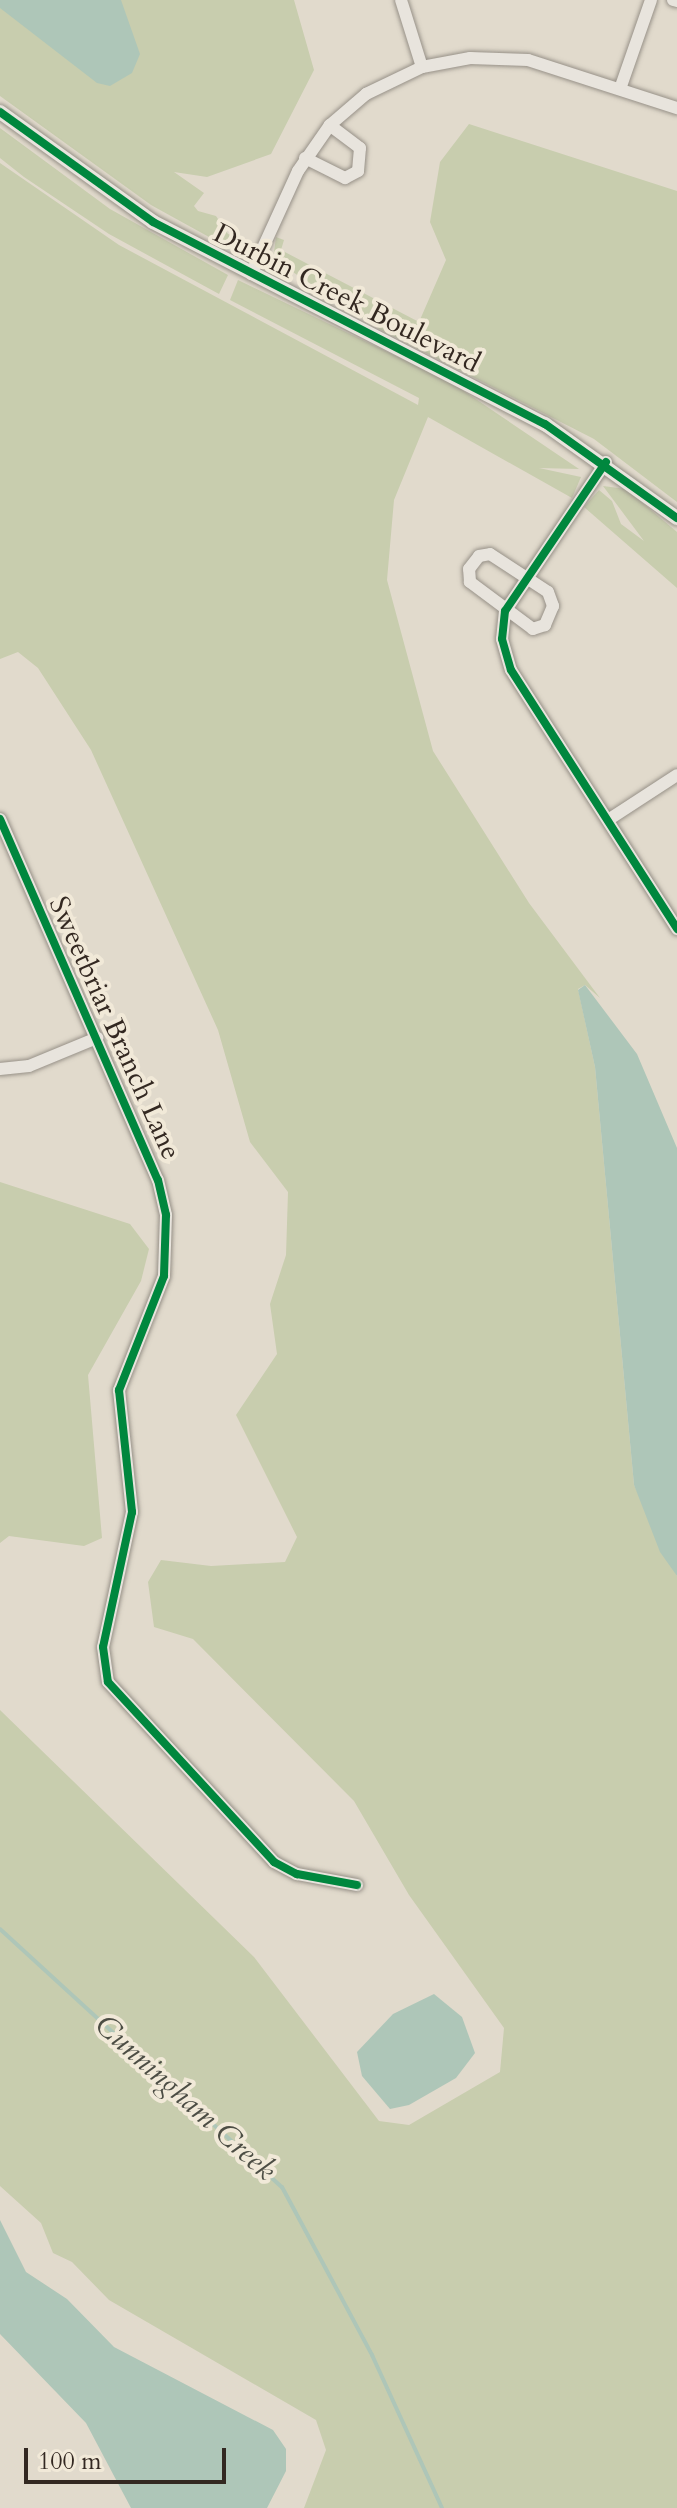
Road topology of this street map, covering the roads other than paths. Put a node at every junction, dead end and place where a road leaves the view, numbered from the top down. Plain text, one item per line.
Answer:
1 (401, 0) edge
2 (651, 0) edge
3 (422, 67) junction
4 (620, 89) junction
5 (677, 108) edge
6 (0, 112) edge
7 (330, 125) junction
8 (305, 158) junction
9 (251, 274) junction
10 (606, 462) junction
11 (677, 518) edge
12 (527, 575) junction
13 (505, 611) junction
14 (677, 775) edge
15 (0, 819) edge
16 (608, 820) junction
17 (677, 929) edge
18 (97, 1038) junction
19 (0, 1069) edge
20 (357, 1885) dead end

1 - 3 street
2 - 4 street
3 - 4 street
3 - 7 street
4 - 5 street
6 - 9 street, Durbin Creek Boulevard
7 - 8 street
7 - 8 street
8 - 9 street
9 - 10 street, Durbin Creek Boulevard
10 - 11 street, Durbin Creek Boulevard
10 - 12 street
12 - 13 street
12 - 13 street
12 - 13 street
13 - 16 street
14 - 16 street
15 - 18 street, Sweetbriar Branch Lane
16 - 17 street
18 - 19 street
18 - 20 street, Sweetbriar Branch Lane

